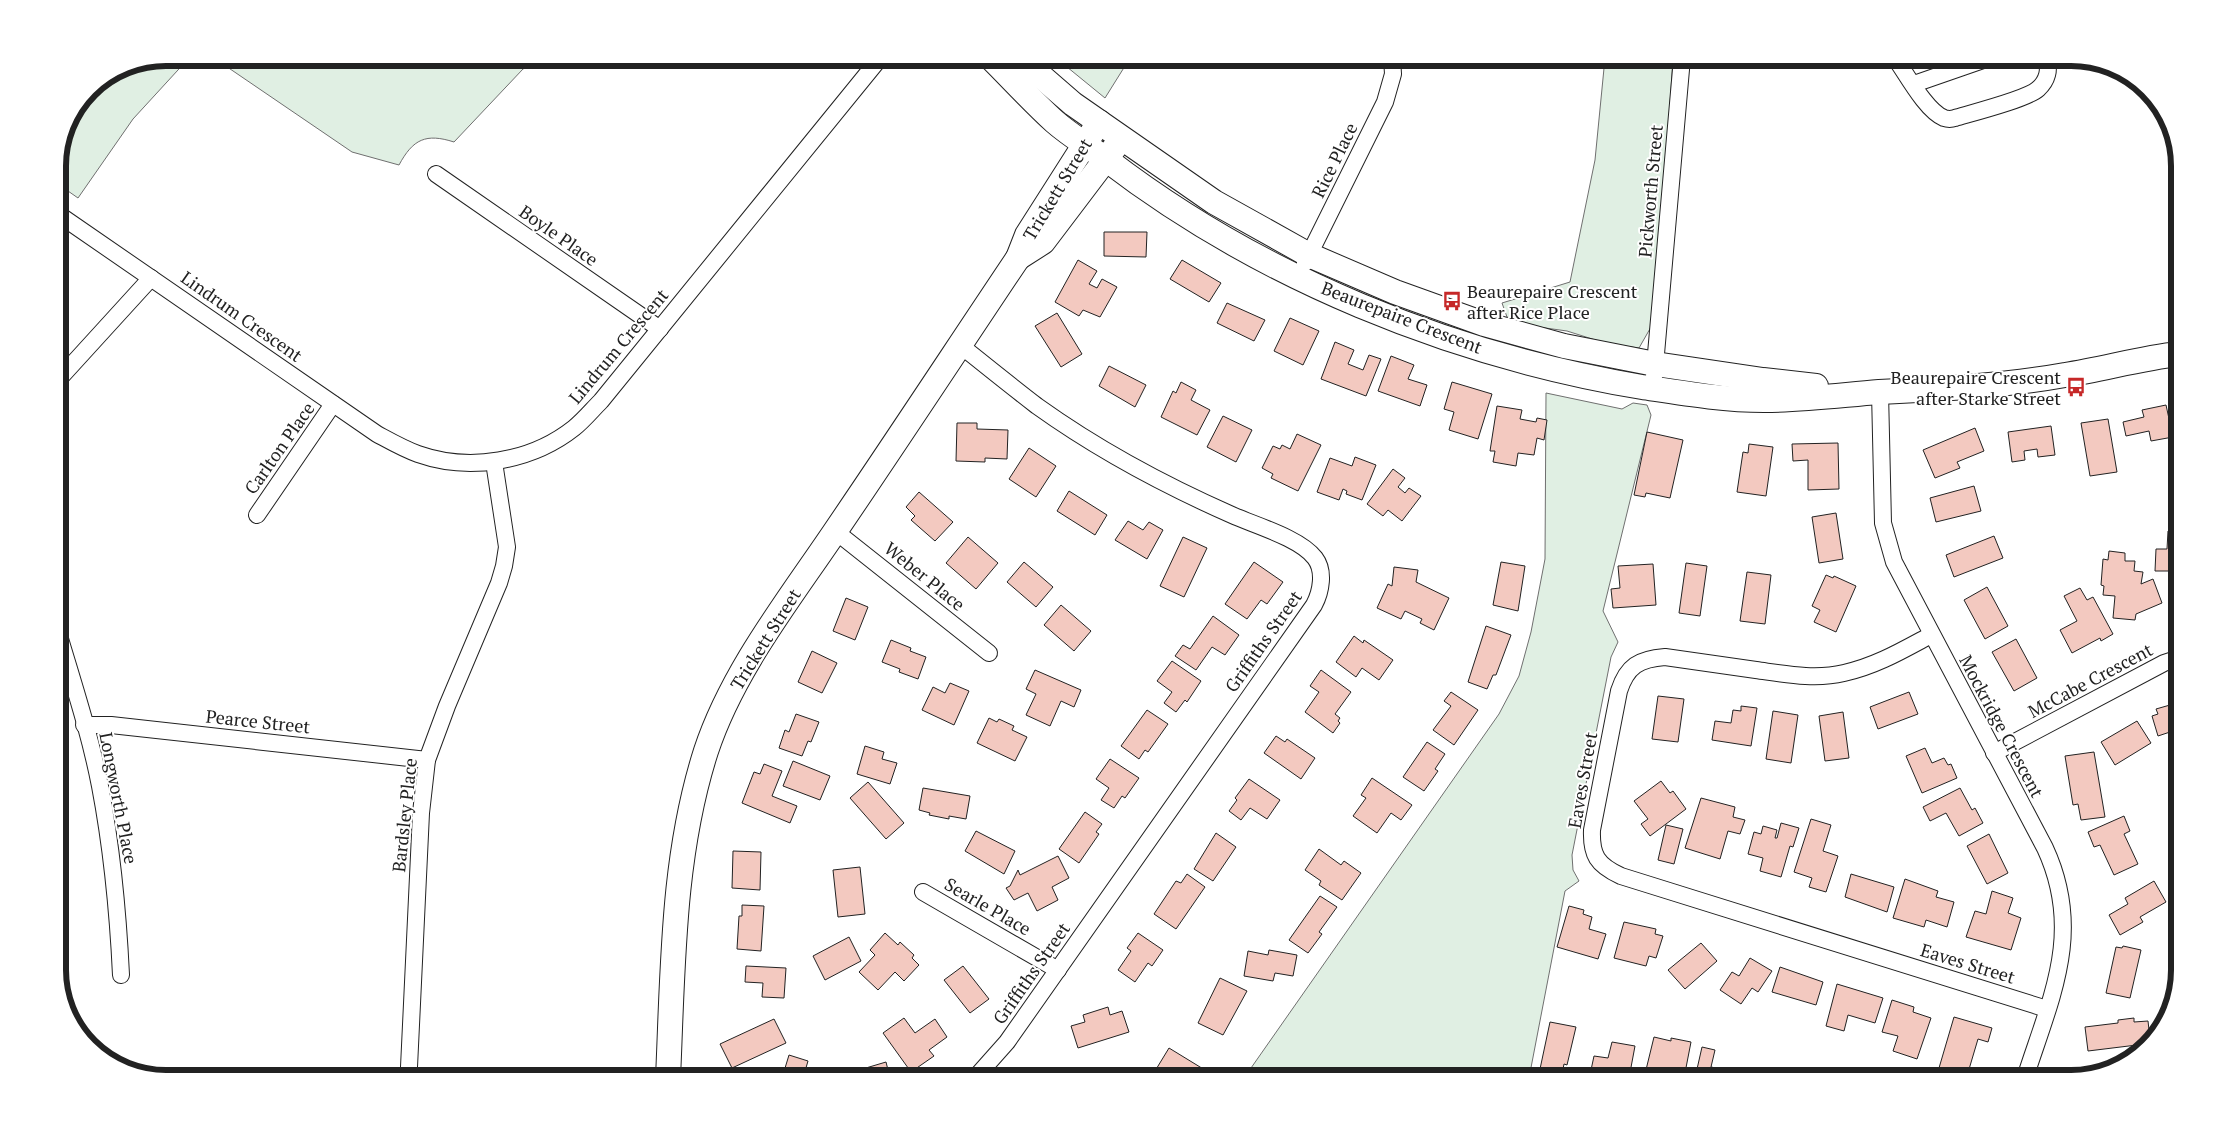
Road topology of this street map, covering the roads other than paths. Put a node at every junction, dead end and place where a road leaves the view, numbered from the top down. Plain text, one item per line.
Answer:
1 (874, 66) edge
2 (999, 66) edge
3 (1029, 66) edge
4 (1392, 66) edge
5 (1681, 66) edge
6 (1901, 66) edge
7 (1966, 66) edge
8 (2049, 66) edge
9 (1914, 84) junction
10 (1099, 122) junction
11 (1122, 139) junction
12 (1084, 143) junction
13 (1106, 159) junction
14 (436, 174) dead end
15 (66, 220) edge
16 (1310, 255) junction
17 (1018, 258) junction
18 (1298, 277) junction
19 (151, 278) junction
20 (660, 329) junction
21 (960, 345) junction
22 (2168, 355) edge
23 (1655, 364) junction
24 (66, 371) edge
25 (1653, 388) junction
26 (1880, 392) junction
27 (333, 404) junction
28 (494, 462) junction
29 (257, 515) dead end
30 (835, 531) junction
31 (1931, 635) junction
32 (989, 653) dead end
33 (66, 660) edge
34 (2171, 661) edge
35 (84, 724) junction
36 (1994, 753) junction
37 (427, 760) junction
38 (923, 892) dead end
39 (1058, 970) junction
40 (121, 975) dead end
41 (2047, 1009) junction
42 (409, 1067) dead end
43 (668, 1070) edge
44 (982, 1070) edge
45 (2028, 1070) edge

1 - 20 street, Lindrum Crescent
2 - 12 street, Beaurepaire Crescent
3 - 10 street, Beaurepaire Crescent
4 - 16 street, Rice Place
5 - 23 street, Pickworth Street
6 - 9 street
7 - 9 street
8 - 9 street
10 - 11 street, Beaurepaire Crescent
10 - 12 street, Trickett Street
11 - 13 street, Trickett Street
11 - 16 street, Beaurepaire Crescent
12 - 13 street, Beaurepaire Crescent
12 - 17 street, Trickett Street
13 - 17 street, Trickett Street
13 - 18 street, Beaurepaire Crescent
14 - 20 street, Boyle Place
15 - 19 street, Lindrum Crescent
16 - 18 street, Rice Place
16 - 23 street, Beaurepaire Crescent
17 - 21 street, Trickett Street
18 - 25 street, Beaurepaire Crescent
19 - 24 street
19 - 27 street, Lindrum Crescent
20 - 28 street, Lindrum Crescent
21 - 30 street, Trickett Street
21 - 39 street, Griffiths Street
22 - 26 street, Beaurepaire Crescent
23 - 25 street, Pickworth Street
23 - 26 street, Beaurepaire Crescent
25 - 26 street, Beaurepaire Crescent
26 - 31 street, Mockridge Crescent
27 - 28 street, Lindrum Crescent
27 - 29 street, Carlton Place
28 - 37 street, Bardsley Place
30 - 32 street, Weber Place
30 - 43 street, Trickett Street
31 - 36 street, Mockridge Crescent
31 - 41 street, Eaves Street
33 - 35 street, Longworth Place
34 - 36 street, McCabe Crescent
35 - 37 street, Pearce Street
35 - 40 street, Longworth Place
36 - 41 street, Mockridge Crescent
37 - 42 street, Bardsley Place
38 - 39 street, Searle Place
39 - 44 street, Griffiths Street
41 - 45 street, Mockridge Crescent

